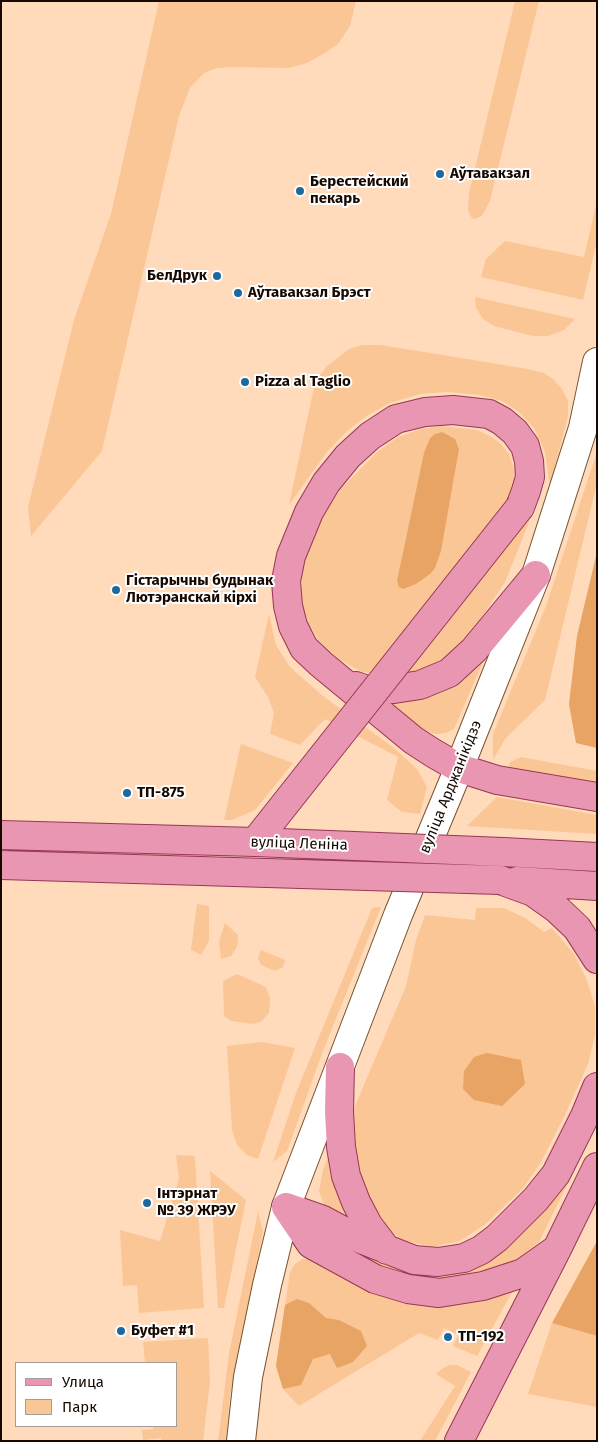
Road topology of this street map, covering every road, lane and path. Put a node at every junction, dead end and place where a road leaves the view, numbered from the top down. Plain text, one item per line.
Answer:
1 (596, 368) edge
2 (536, 575) junction
3 (342, 682) junction
4 (460, 768) junction
5 (597, 798) edge
6 (1, 835) edge
7 (255, 842) junction
8 (597, 857) edge
9 (1, 865) edge
10 (500, 880) junction
11 (597, 886) edge
12 (597, 959) edge
13 (340, 1067) junction
14 (597, 1088) edge
15 (597, 1167) edge
16 (286, 1207) junction
17 (558, 1249) junction
18 (386, 1250) junction
19 (241, 1441) edge
20 (459, 1441) edge

1 - 2 main road, вуліца Арджанікідзэ
2 - 3 main road
2 - 4 main road, вуліца Арджанікідзэ
3 - 4 main road
3 - 7 main road, bridge
4 - 5 main road
4 - 13 main road, вуліца Арджанікідзэ
6 - 7 main road, вуліца Леніна, bridge
7 - 8 main road, вуліца Леніна, bridge
9 - 10 main road, вуліца Леніна, bridge
10 - 11 main road, вуліца Леніна
10 - 12 main road
13 - 16 main road, вуліца Арджанікідзэ
13 - 18 main road
14 - 18 main road
15 - 17 main road
16 - 17 main road
16 - 18 main road
16 - 19 main road, вуліца Арджанікідзэ
17 - 20 main road

